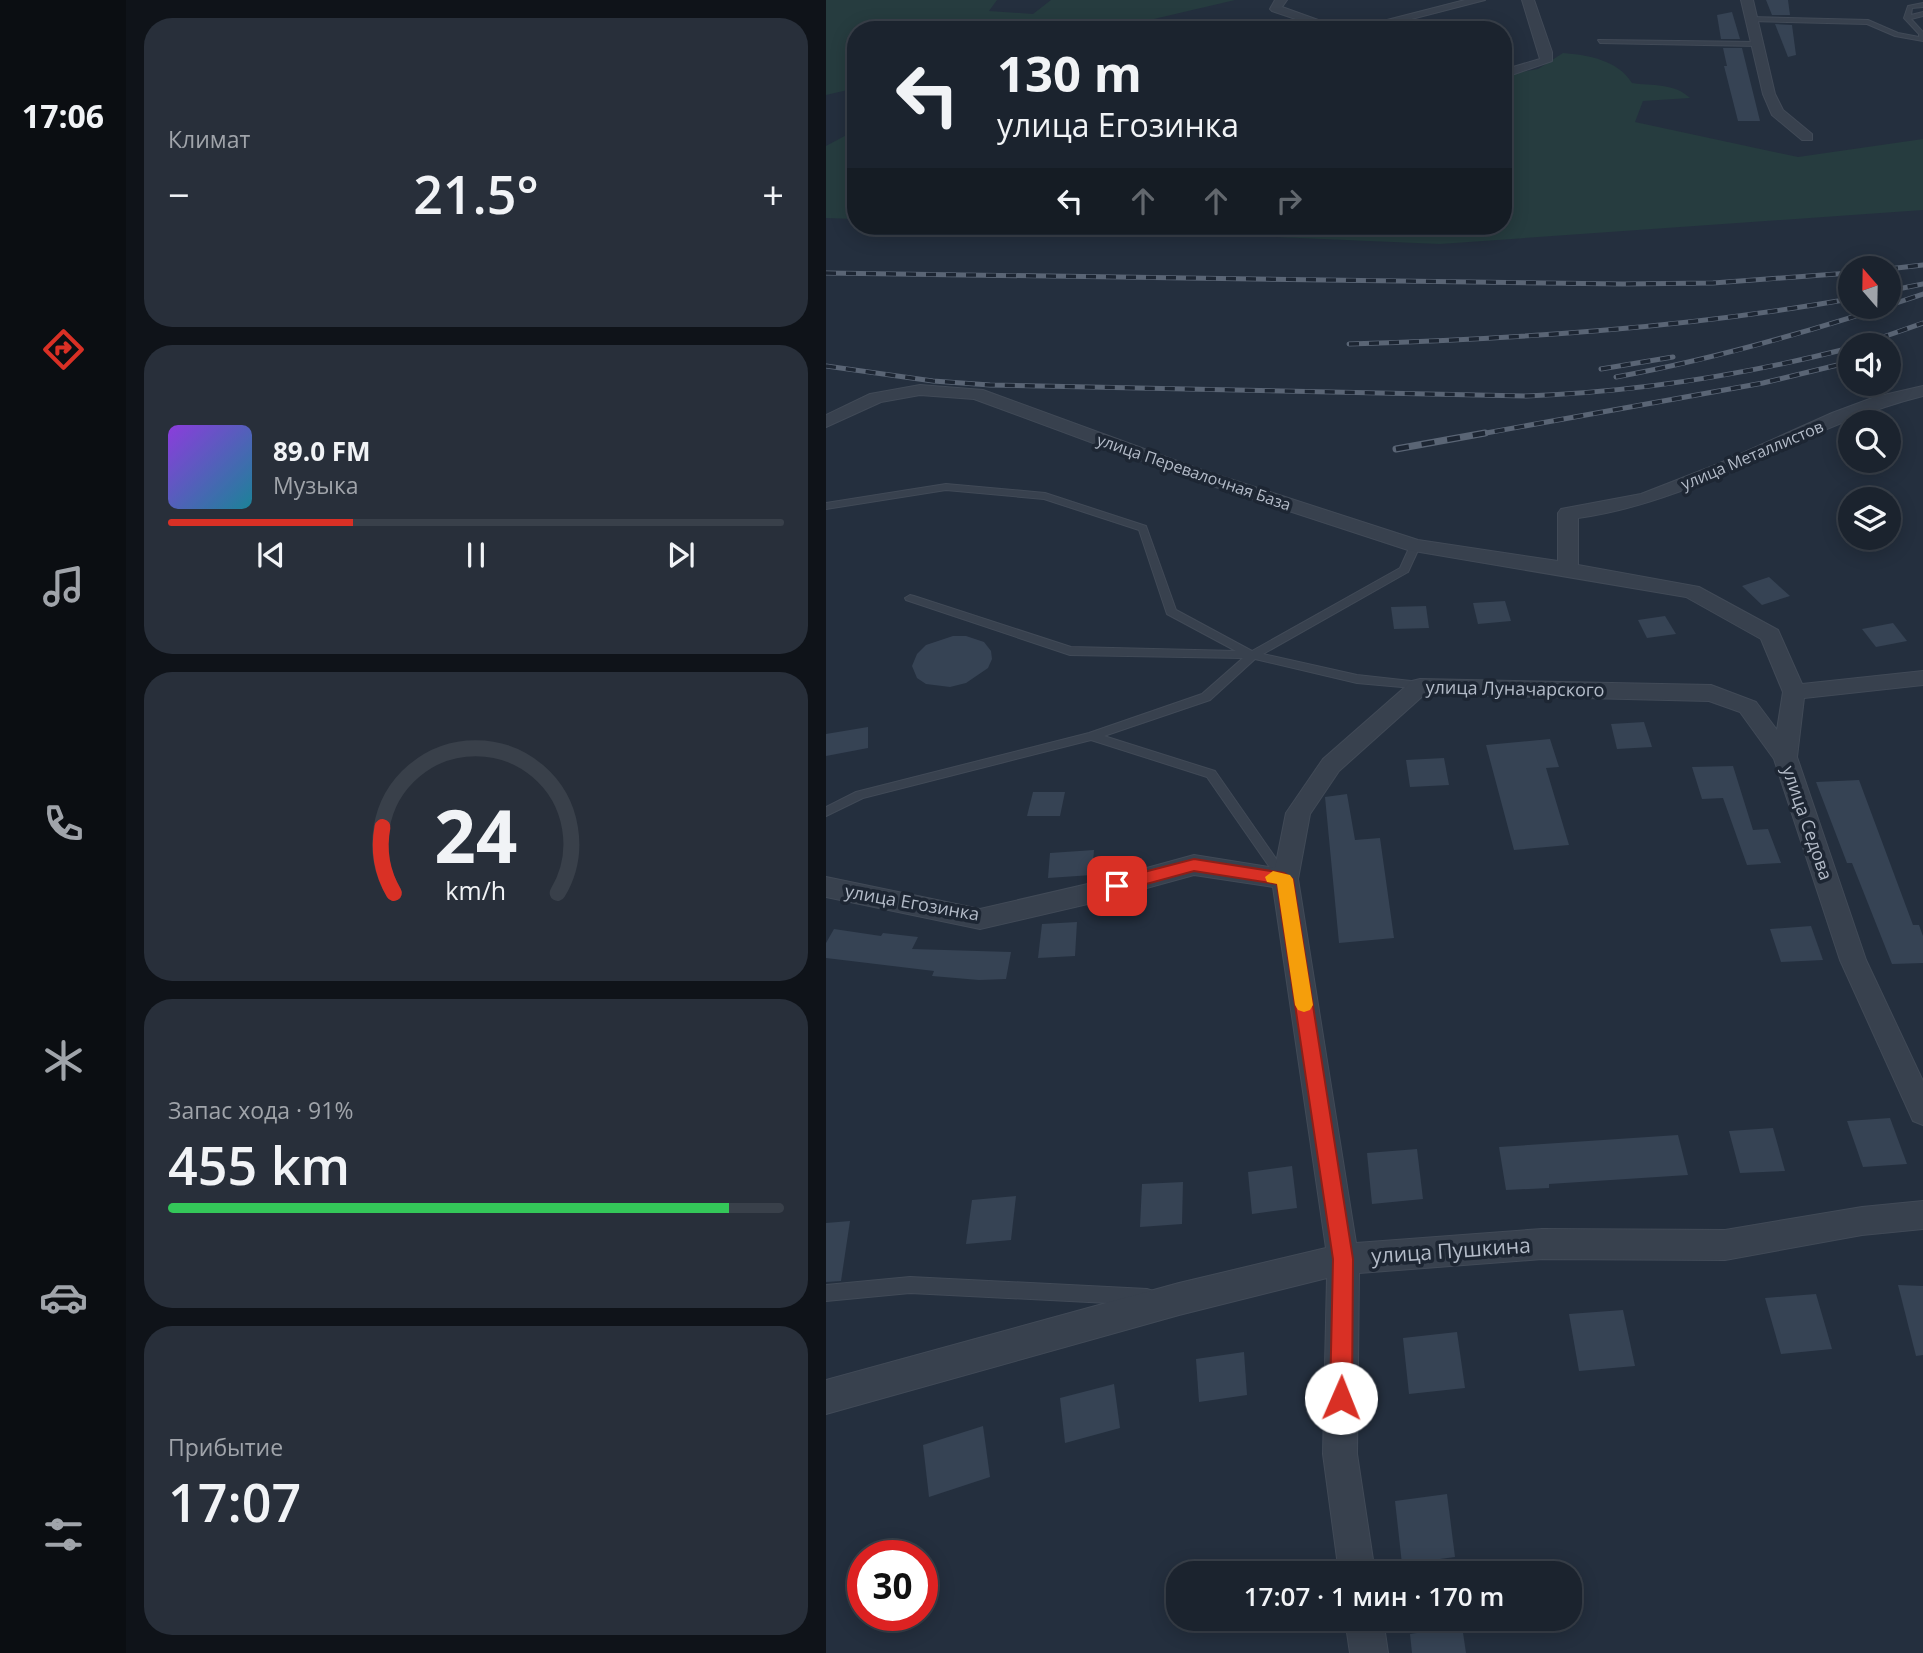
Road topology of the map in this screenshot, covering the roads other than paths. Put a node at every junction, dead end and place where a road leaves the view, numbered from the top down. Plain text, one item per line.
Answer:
1 (1281, 0) edge
2 (1479, 0) edge
3 (1528, 0) edge
4 (1747, 0) edge
5 (1923, 5) edge
6 (1923, 14) edge
7 (1908, 18) junction
8 (1751, 19) junction
9 (1313, 21) edge
10 (1392, 21) edge
11 (1600, 41) dead end
12 (1923, 41) edge
13 (1757, 44) junction
14 (1512, 71) edge
15 (1807, 137) dead end
16 (1923, 391) edge
17 (826, 422) edge
18 (826, 506) edge
19 (1415, 545) junction
20 (1568, 569) junction
21 (910, 598) dead end
22 (1253, 655) junction
23 (1923, 678) edge
24 (1420, 686) junction
25 (1794, 692) junction
26 (1091, 736) junction
27 (1785, 757) junction
28 (826, 812) edge
29 (1284, 879) junction
30 (826, 887) edge
31 (1923, 1112) edge
32 (1923, 1215) edge
33 (1343, 1259) junction
34 (826, 1293) edge
35 (1179, 1299) junction
36 (826, 1397) edge
37 (1355, 1561) edge
38 (1366, 1631) edge
39 (1369, 1653) edge

1 - 9 street
2 - 10 street
3 - 14 street
4 - 8 street
5 - 7 lane
6 - 7 lane
7 - 12 lane
8 - 12 lane
8 - 13 street
11 - 13 lane
13 - 15 street
16 - 20 street, улица Металлистов
17 - 19 street, улица Перевалочная База
18 - 22 lane
19 - 20 street, улица Перевалочная База
19 - 22 lane
20 - 25 street
21 - 22 lane
22 - 24 lane
22 - 26 lane
23 - 25 street
24 - 27 street, улица Луначарского
24 - 29 street, улица Луначарского
25 - 27 street, улица Седова
26 - 28 lane
26 - 29 lane
27 - 31 street, улица Седова
29 - 30 street, улица Егозинка
29 - 33 street
32 - 33 street, улица Пушкина
33 - 35 street, улица Пушкина
33 - 37 street
34 - 35 lane
35 - 36 street, улица Пушкина
38 - 39 street

